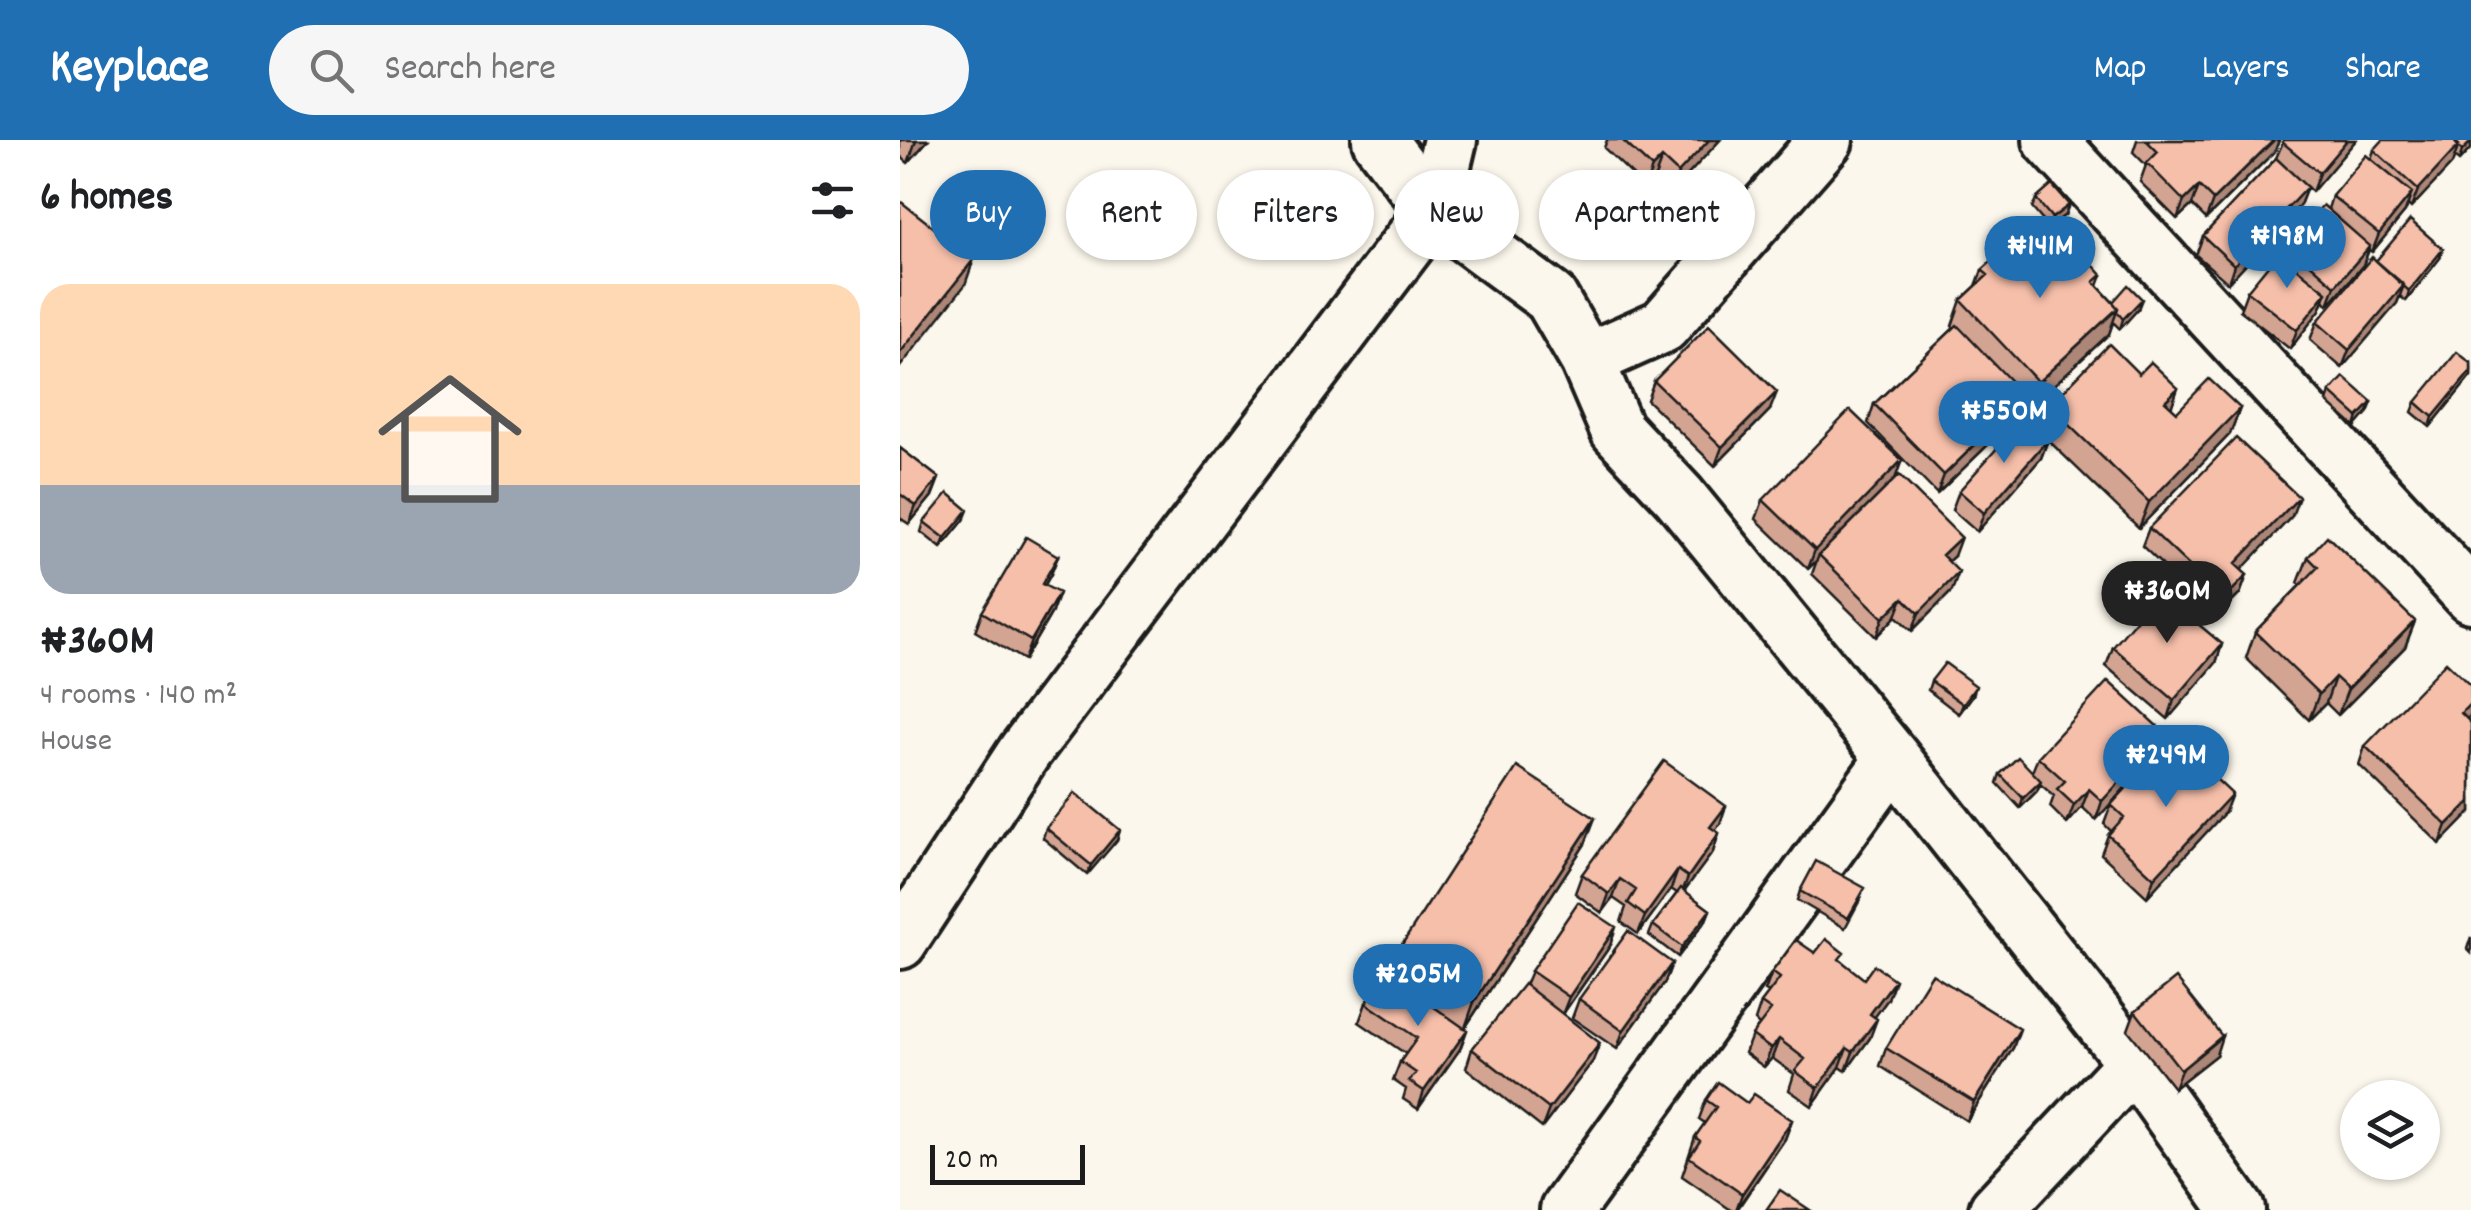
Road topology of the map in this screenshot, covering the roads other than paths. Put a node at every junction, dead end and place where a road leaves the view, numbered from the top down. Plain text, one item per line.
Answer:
1 (1379, 140) edge
2 (1450, 140) edge
3 (1826, 140) edge
4 (2050, 140) edge
5 (1402, 170) edge
6 (1443, 170) edge
7 (1396, 260) edge
8 (1499, 260) edge
9 (1586, 360) junction
10 (2471, 596) edge
11 (1893, 758) junction
12 (900, 942) edge
13 (2134, 1062) junction
14 (1567, 1210) edge
15 (1996, 1210) edge
16 (2238, 1210) edge

1 - 5 street
2 - 6 street
3 - 9 street
4 - 10 street
7 - 12 street
8 - 9 street
9 - 11 street
11 - 13 street
11 - 14 street
13 - 15 street
13 - 16 street

